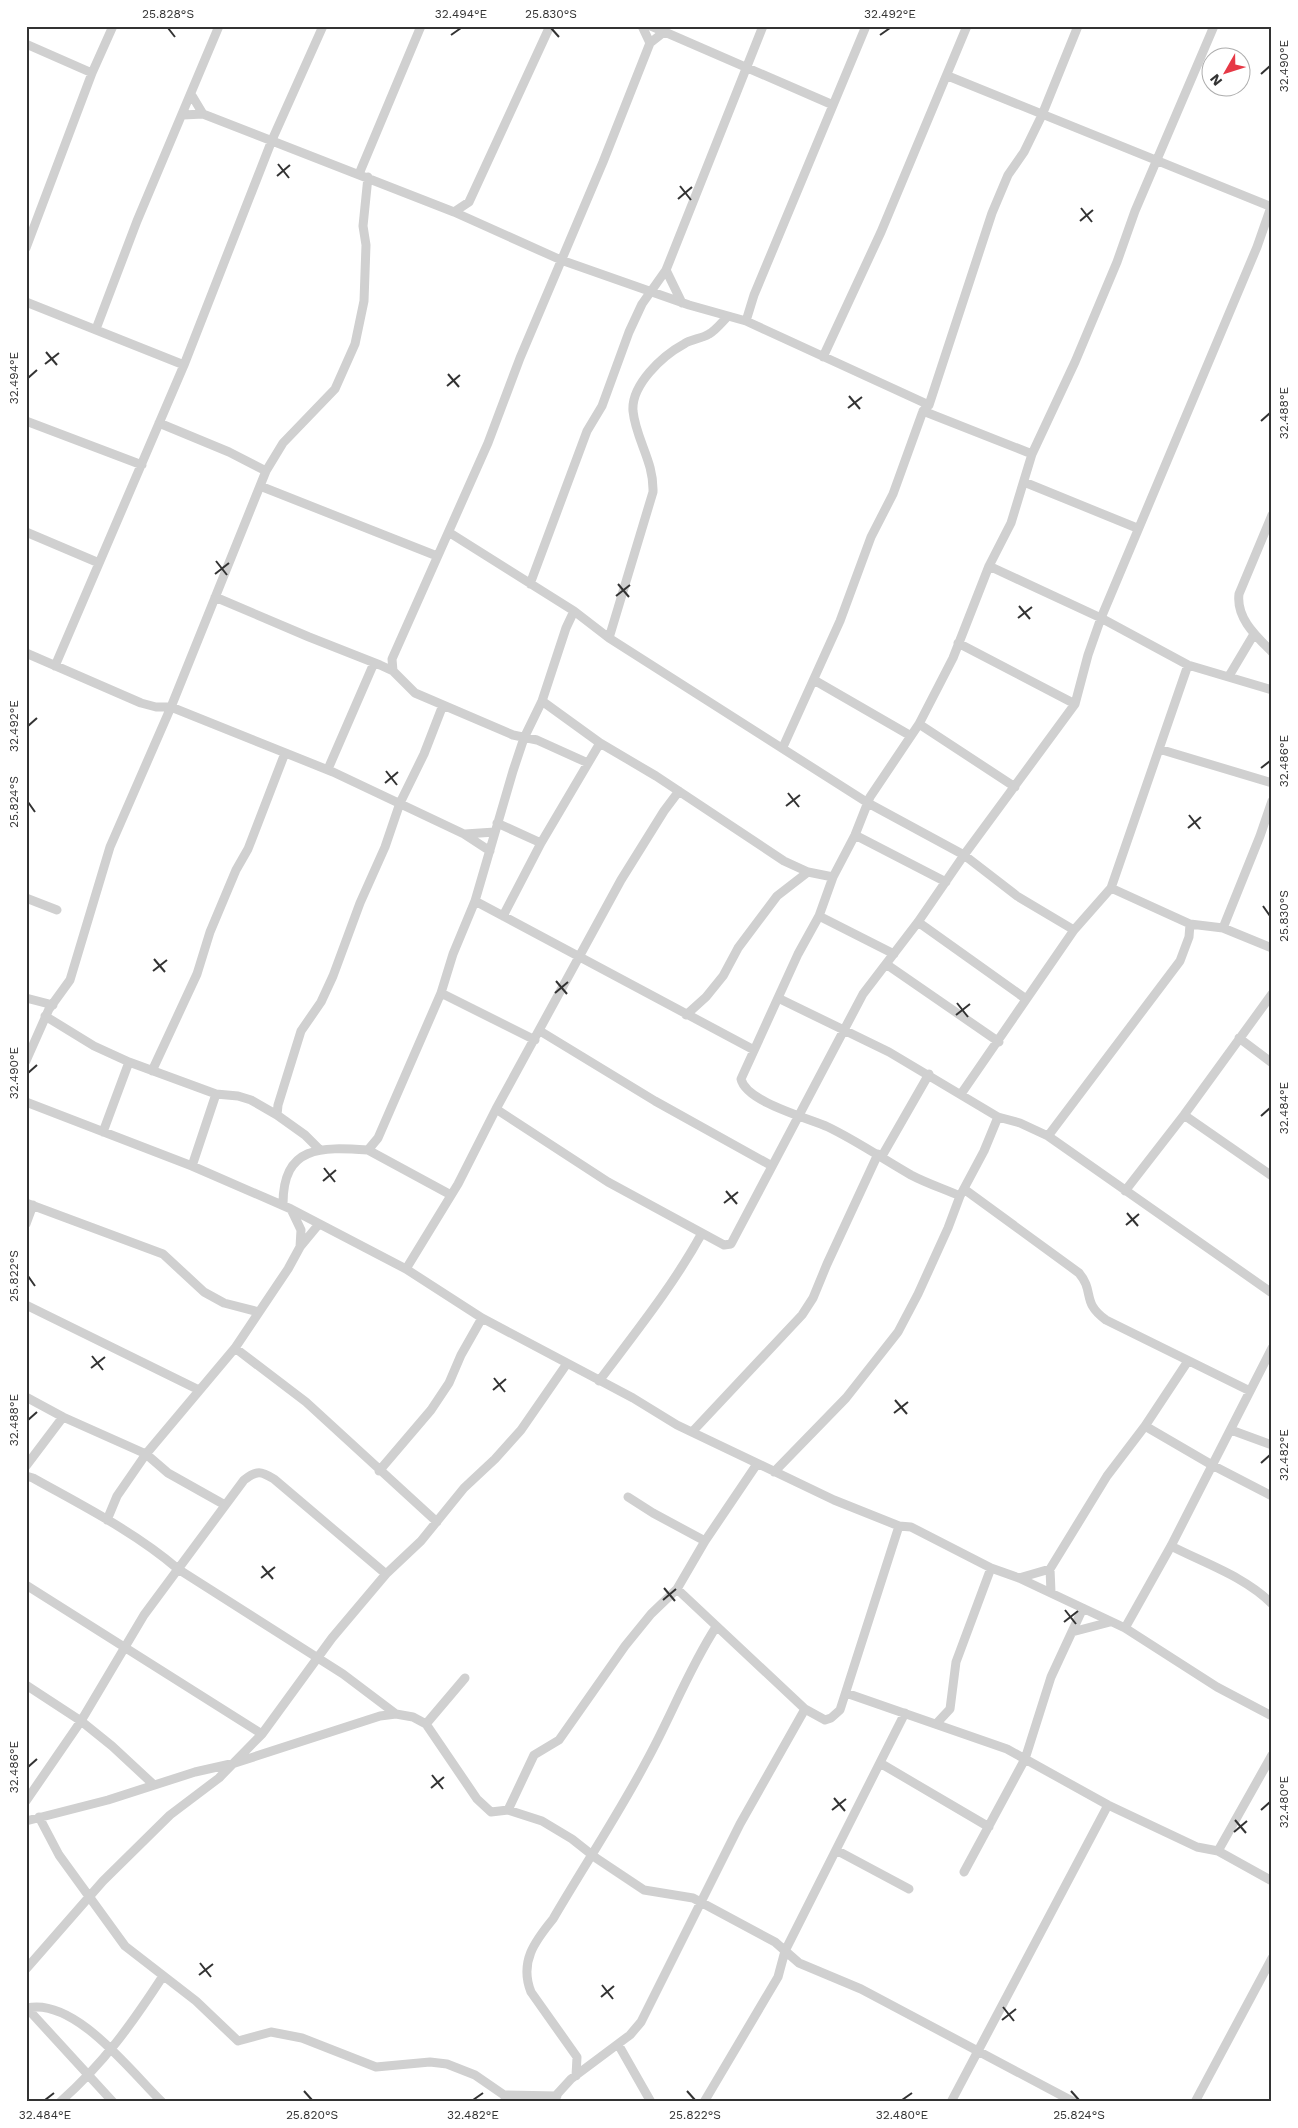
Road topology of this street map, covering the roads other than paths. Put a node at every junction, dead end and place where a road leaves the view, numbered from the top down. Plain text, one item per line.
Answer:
1 (113, 26) edge
2 (219, 26) edge
3 (323, 26) edge
4 (421, 26) edge
5 (550, 26) edge
6 (642, 26) edge
7 (651, 26) edge
8 (764, 26) edge
9 (866, 26) edge
10 (967, 26) edge
11 (1078, 26) edge
12 (1214, 26) edge
13 (664, 32) junction
14 (650, 43) junction
15 (26, 44) edge
16 (746, 67) junction
17 (92, 73) junction
18 (948, 76) junction
19 (191, 94) junction
20 (833, 105) junction
21 (203, 114) junction
22 (183, 115) junction
23 (1042, 115) junction
24 (272, 140) junction
25 (1158, 161) junction
26 (364, 175) junction
27 (469, 202) junction
28 (1271, 207) edge
29 (454, 212) junction
30 (472, 220) junction
31 (26, 248) edge
32 (561, 260) junction
33 (666, 270) junction
34 (650, 291) junction
35 (26, 302) edge
36 (682, 302) junction
37 (728, 316) junction
38 (746, 321) junction
39 (96, 329) junction
40 (823, 357) junction
41 (184, 365) junction
42 (926, 408) junction
43 (26, 421) edge
44 (159, 423) junction
45 (1032, 454) junction
46 (142, 465) junction
47 (266, 471) junction
48 (1024, 482) junction
49 (260, 486) junction
50 (1272, 515) edge
51 (1137, 528) junction
52 (26, 532) edge
53 (450, 533) junction
54 (437, 556) junction
55 (99, 563) junction
56 (989, 566) junction
57 (530, 584) junction
58 (215, 597) junction
59 (574, 611) junction
60 (1101, 618) junction
61 (1254, 634) junction
62 (609, 638) junction
63 (958, 643) junction
64 (1272, 652) edge
65 (26, 653) edge
66 (392, 659) junction
67 (377, 664) junction
68 (1188, 665) junction
69 (55, 666) junction
70 (393, 671) junction
71 (1229, 676) junction
72 (814, 680) junction
73 (1272, 690) edge
74 (542, 702) junction
75 (1074, 704) junction
76 (443, 705) junction
77 (171, 707) junction
78 (919, 724) junction
79 (911, 736) junction
80 (524, 738) junction
81 (600, 742) junction
82 (783, 747) junction
83 (1159, 748) junction
84 (285, 753) junction
85 (588, 763) junction
86 (328, 769) junction
87 (1272, 783) edge
88 (1015, 787) junction
89 (679, 791) junction
90 (1272, 801) edge
91 (400, 803) junction
92 (868, 803) junction
93 (496, 828) junction
94 (464, 834) junction
95 (855, 835) junction
96 (541, 843) junction
97 (490, 851) junction
98 (964, 855) junction
99 (808, 872) junction
100 (833, 877) junction
101 (946, 882) junction
102 (1111, 888) junction
103 (26, 898) edge
104 (475, 901) junction
105 (58, 910) dead end
106 (503, 916) junction
107 (819, 916) junction
108 (918, 922) junction
109 (1190, 924) junction
110 (1223, 928) junction
111 (1074, 930) junction
112 (1272, 948) edge
113 (894, 954) junction
114 (581, 956) junction
115 (886, 964) junction
116 (441, 994) junction
117 (1272, 994) edge
118 (26, 998) edge
119 (778, 998) junction
120 (1026, 999) junction
121 (52, 1005) junction
122 (686, 1015) junction
123 (46, 1016) junction
124 (844, 1030) junction
125 (540, 1031) junction
126 (1239, 1038) junction
127 (535, 1040) junction
128 (999, 1042) junction
129 (754, 1050) junction
130 (26, 1061) edge
131 (129, 1062) junction
132 (1272, 1063) edge
133 (152, 1071) junction
134 (929, 1074) junction
135 (216, 1094) junction
136 (961, 1094) junction
137 (26, 1102) edge
138 (496, 1109) junction
139 (277, 1115) junction
140 (1184, 1115) junction
141 (798, 1116) junction
142 (998, 1117) junction
143 (103, 1132) junction
144 (305, 1134) junction
145 (1048, 1136) junction
146 (378, 1138) junction
147 (320, 1150) junction
148 (368, 1150) junction
149 (304, 1154) junction
150 (880, 1155) junction
151 (385, 1159) junction
152 (192, 1166) junction
153 (772, 1166) junction
154 (1272, 1176) edge
155 (1125, 1191) junction
156 (962, 1193) junction
157 (451, 1195) junction
158 (30, 1204) edge
159 (287, 1206) junction
160 (26, 1224) edge
161 (319, 1224) junction
162 (702, 1233) junction
163 (300, 1248) junction
164 (406, 1269) junction
165 (1272, 1293) edge
166 (26, 1305) edge
167 (259, 1312) junction
168 (482, 1318) junction
169 (234, 1348) junction
170 (1272, 1348) edge
171 (1188, 1361) junction
172 (566, 1365) junction
173 (599, 1381) junction
174 (199, 1390) junction
175 (1250, 1391) junction
176 (26, 1397) edge
177 (62, 1417) junction
178 (1144, 1426) junction
179 (1232, 1430) junction
180 (693, 1431) junction
181 (1272, 1445) edge
182 (146, 1454) junction
183 (756, 1464) junction
184 (1212, 1465) junction
185 (26, 1466) edge
186 (379, 1471) junction
187 (774, 1472) junction
188 (26, 1476) edge
189 (1272, 1496) edge
190 (628, 1497) dead end
191 (225, 1505) junction
192 (107, 1520) junction
193 (437, 1522) junction
194 (898, 1526) junction
195 (705, 1541) junction
196 (1171, 1546) junction
197 (991, 1568) junction
198 (178, 1569) junction
199 (1050, 1569) junction
200 (386, 1574) junction
201 (1019, 1578) junction
202 (26, 1585) edge
203 (677, 1588) junction
204 (1051, 1592) junction
205 (1272, 1604) edge
206 (1083, 1608) junction
207 (1110, 1622) junction
208 (716, 1627) junction
209 (1126, 1628) junction
210 (1072, 1632) junction
211 (124, 1646) junction
212 (317, 1658) junction
213 (465, 1678) dead end
214 (26, 1685) edge
215 (846, 1693) junction
216 (805, 1709) junction
217 (905, 1713) junction
218 (396, 1714) junction
219 (1272, 1716) edge
220 (81, 1721) junction
221 (426, 1724) junction
222 (936, 1724) junction
223 (262, 1734) junction
224 (1272, 1755) edge
225 (1025, 1759) junction
226 (235, 1763) junction
227 (880, 1763) junction
228 (154, 1785) junction
229 (26, 1801) edge
230 (1108, 1805) junction
231 (508, 1810) junction
232 (40, 1817) junction
233 (26, 1821) edge
234 (989, 1827) junction
235 (836, 1850) junction
236 (1218, 1851) junction
237 (592, 1853) junction
238 (964, 1872) dead end
239 (1272, 1881) edge
240 (909, 1889) dead end
241 (90, 1896) junction
242 (700, 1901) junction
243 (785, 1951) junction
244 (1272, 1958) edge
245 (26, 1970) edge
246 (163, 1976) junction
247 (27, 2007) edge
248 (618, 2044) junction
249 (978, 2050) junction
250 (111, 2051) junction
251 (577, 2057) junction
252 (595, 2061) junction
253 (89, 2076) junction
254 (576, 2076) junction
255 (505, 2099) edge
256 (555, 2100) edge
257 (60, 2102) edge
258 (113, 2102) edge
259 (162, 2102) edge
260 (651, 2102) edge
261 (704, 2102) edge
262 (952, 2102) edge
263 (1074, 2102) edge
264 (1195, 2102) edge

1 - 17 street
2 - 19 street
3 - 24 street
4 - 26 street
5 - 27 street
6 - 14 street
7 - 13 street
8 - 16 street
9 - 20 street
10 - 18 street
11 - 23 street
12 - 25 street
13 - 14 street
13 - 16 street
14 - 32 street
15 - 17 street
16 - 20 street
16 - 33 street
17 - 31 street
18 - 23 street
18 - 40 street
19 - 21 street
19 - 22 street
20 - 38 street
21 - 22 street
21 - 24 street
22 - 39 street
23 - 25 street
23 - 42 street
24 - 26 street
24 - 41 street
25 - 28 street
25 - 45 street
26 - 29 street
26 - 47 street
27 - 29 street
27 - 30 street
28 - 51 street
29 - 30 street
30 - 32 street
32 - 34 street
32 - 53 street
33 - 34 street
33 - 36 street
34 - 36 street
34 - 57 street
35 - 39 street
36 - 37 street
37 - 38 street
37 - 62 street
38 - 40 street
39 - 41 street
40 - 42 street
41 - 44 street
42 - 45 street
42 - 72 street
43 - 46 street
44 - 46 street
44 - 47 street
45 - 48 street
46 - 55 street
47 - 49 street
48 - 51 street
48 - 56 street
49 - 54 street
49 - 58 street
50 - 61 street
51 - 60 street
52 - 55 street
53 - 54 street
53 - 57 street
54 - 66 street
55 - 69 street
56 - 60 street
56 - 63 street
57 - 59 street
58 - 67 street
58 - 77 street
59 - 62 street
59 - 74 street
60 - 68 street
60 - 75 street
61 - 64 street
61 - 71 street
62 - 82 street
63 - 75 street
63 - 78 street
65 - 69 street
66 - 67 street
66 - 70 street
67 - 70 street
67 - 86 street
68 - 71 street
68 - 83 street
69 - 77 street
70 - 76 street
71 - 73 street
72 - 79 street
72 - 82 street
74 - 80 street
74 - 81 street
75 - 88 street
76 - 80 street
76 - 91 street
77 - 84 street
77 - 121 street
78 - 79 street
78 - 88 street
79 - 92 street
80 - 85 street
80 - 93 street
81 - 85 street
81 - 89 street
82 - 92 street
83 - 87 street
83 - 102 street
84 - 86 street
84 - 133 street
85 - 96 street
86 - 91 street
88 - 98 street
89 - 99 street
89 - 114 street
90 - 110 street
91 - 94 street
91 - 139 street
92 - 95 street
92 - 98 street
93 - 94 street
93 - 96 street
93 - 97 street
94 - 97 street
95 - 100 street
95 - 101 street
96 - 106 street
97 - 104 street
98 - 101 street
98 - 111 street
99 - 100 street
99 - 122 street
100 - 107 street
101 - 108 street
102 - 109 street
102 - 111 street
103 - 105 street
104 - 106 street
104 - 116 street
106 - 114 street
107 - 113 street
107 - 119 street
108 - 113 street
108 - 120 street
109 - 110 street
109 - 145 street
110 - 112 street
111 - 120 street
113 - 115 street
114 - 122 street
114 - 125 street
115 - 124 street
115 - 128 street
116 - 127 street
116 - 146 street
117 - 126 street
118 - 121 street
119 - 124 street
119 - 129 street
120 - 128 street
121 - 123 street
122 - 129 street
123 - 130 street
123 - 131 street
124 - 134 street
124 - 141 street
125 - 127 street
125 - 153 street
126 - 132 street
126 - 140 street
127 - 138 street
128 - 136 street
129 - 141 street
131 - 133 street
131 - 143 street
133 - 135 street
134 - 136 street
134 - 150 street
135 - 139 street
135 - 152 street
136 - 142 street
137 - 143 street
138 - 157 street
138 - 162 street
139 - 144 street
140 - 154 street
140 - 155 street
141 - 150 street
141 - 153 street
142 - 145 street
142 - 156 street
143 - 152 street
144 - 147 street
144 - 149 street
145 - 155 street
146 - 148 street
146 - 151 street
147 - 148 street
147 - 149 street
148 - 151 street
149 - 159 street
150 - 156 street
150 - 180 street
151 - 157 street
152 - 159 street
153 - 162 street
155 - 165 street
156 - 171 street
156 - 187 street
157 - 164 street
158 - 160 street
158 - 167 street
159 - 161 street
159 - 163 street
161 - 163 street
161 - 164 street
162 - 173 street
163 - 167 street
164 - 168 street
166 - 174 street
167 - 169 street
168 - 172 street
168 - 186 street
169 - 174 street
169 - 186 street
170 - 175 street
171 - 175 street
171 - 178 street
172 - 173 street
172 - 193 street
173 - 180 street
174 - 182 street
175 - 179 street
176 - 177 street
177 - 182 street
177 - 185 street
178 - 184 street
178 - 199 street
179 - 181 street
179 - 184 street
180 - 183 street
182 - 191 street
182 - 192 street
183 - 187 street
183 - 195 street
184 - 189 street
184 - 196 street
186 - 193 street
187 - 194 street
188 - 192 street
190 - 195 street
191 - 198 street
191 - 200 street
192 - 198 street
193 - 200 street
194 - 197 street
194 - 215 street
195 - 203 street
196 - 205 street
196 - 209 street
197 - 201 street
197 - 222 street
198 - 211 street
198 - 212 street
199 - 201 street
199 - 204 street
200 - 212 street
201 - 204 street
202 - 211 street
203 - 208 street
203 - 231 street
204 - 206 street
206 - 207 street
206 - 210 street
207 - 209 street
207 - 210 street
208 - 216 street
208 - 237 street
209 - 219 street
210 - 225 street
211 - 220 street
211 - 223 street
212 - 218 street
212 - 223 street
213 - 221 street
214 - 220 street
215 - 216 street
215 - 217 street
216 - 242 street
217 - 222 street
217 - 227 street
218 - 221 street
218 - 226 street
220 - 228 street
220 - 229 street
221 - 231 street
222 - 225 street
223 - 226 street
224 - 236 street
225 - 230 street
225 - 234 street
226 - 228 street
226 - 241 street
227 - 234 street
227 - 235 street
228 - 232 street
230 - 236 street
230 - 249 street
231 - 237 street
232 - 233 street
232 - 241 street
234 - 238 street
235 - 240 street
235 - 243 street
236 - 239 street
237 - 242 street
237 - 251 street
241 - 245 street
241 - 246 street
242 - 243 street
242 - 248 street
243 - 249 street
243 - 261 street
244 - 264 street
246 - 250 street
246 - 255 street
247 - 250 street
247 - 253 street
248 - 252 street
248 - 260 street
249 - 262 street
249 - 263 street
250 - 253 street
250 - 259 street
251 - 252 street
251 - 254 street
252 - 254 street
253 - 257 street
253 - 258 street
254 - 256 street
255 - 256 street

